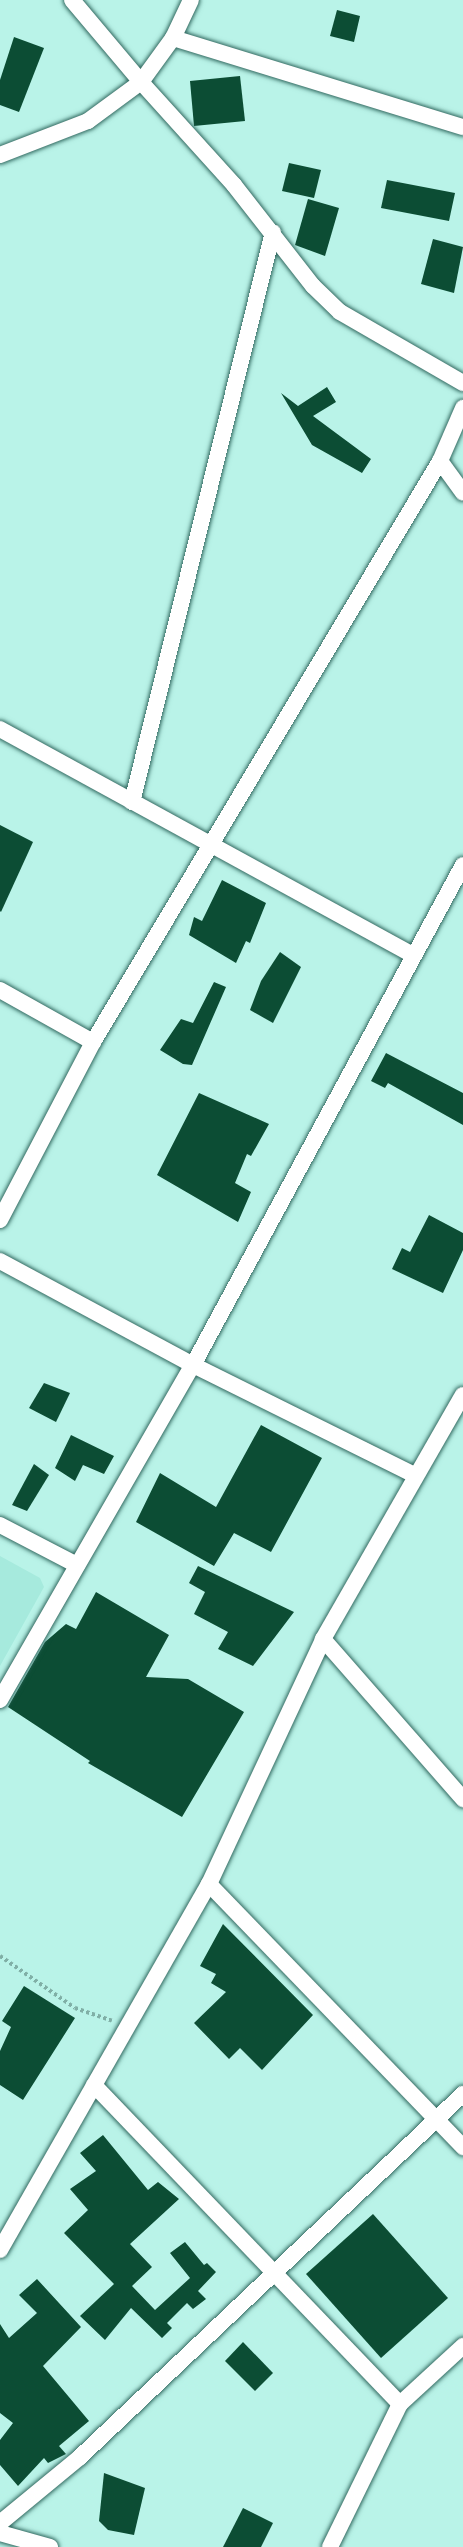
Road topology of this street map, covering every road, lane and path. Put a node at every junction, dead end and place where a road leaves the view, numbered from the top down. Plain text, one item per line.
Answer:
1 (72, 0) edge
2 (191, 0) edge
3 (173, 38) junction
4 (141, 82) junction
5 (463, 127) edge
6 (0, 155) edge
7 (273, 232) junction
8 (463, 383) edge
9 (463, 408) edge
10 (440, 461) junction
11 (463, 493) edge
12 (0, 729) edge
13 (132, 802) junction
14 (212, 846) junction
15 (463, 865) edge
16 (412, 955) junction
17 (0, 990) edge
18 (93, 1042) junction
19 (0, 1220) edge
20 (0, 1261) edge
21 (193, 1365) junction
22 (463, 1395) edge
23 (415, 1475) junction
24 (0, 1525) edge
25 (77, 1565) junction
26 (323, 1639) junction
27 (0, 1700) edge
28 (463, 1799) edge
29 (209, 1884) junction
30 (0, 1956) edge
31 (129, 2027) junction
32 (94, 2085) junction
33 (463, 2094) edge
34 (437, 2121) junction
35 (463, 2147) edge
36 (0, 2250) edge
37 (275, 2274) junction
38 (463, 2346) edge
39 (400, 2404) junction
40 (0, 2523) edge
41 (0, 2533) edge
42 (50, 2547) edge
43 (330, 2547) edge

1 - 4 street
2 - 3 street
3 - 4 street
3 - 5 street
4 - 6 street
4 - 7 street
7 - 8 street
7 - 13 street
9 - 10 street
10 - 11 street
10 - 14 street
12 - 13 street
13 - 14 street
14 - 16 street
14 - 18 street
15 - 16 street
16 - 21 street
17 - 18 street
18 - 19 street
20 - 21 street
21 - 23 street
21 - 25 street
22 - 23 street
23 - 26 street
24 - 25 street
25 - 27 street
26 - 28 street
26 - 29 street
29 - 31 street
29 - 34 street
30 - 31 path
31 - 32 street
32 - 36 street
32 - 37 street
33 - 34 street
34 - 35 street
34 - 37 street
37 - 39 street
37 - 40 street
38 - 39 street
39 - 43 street
41 - 42 street

